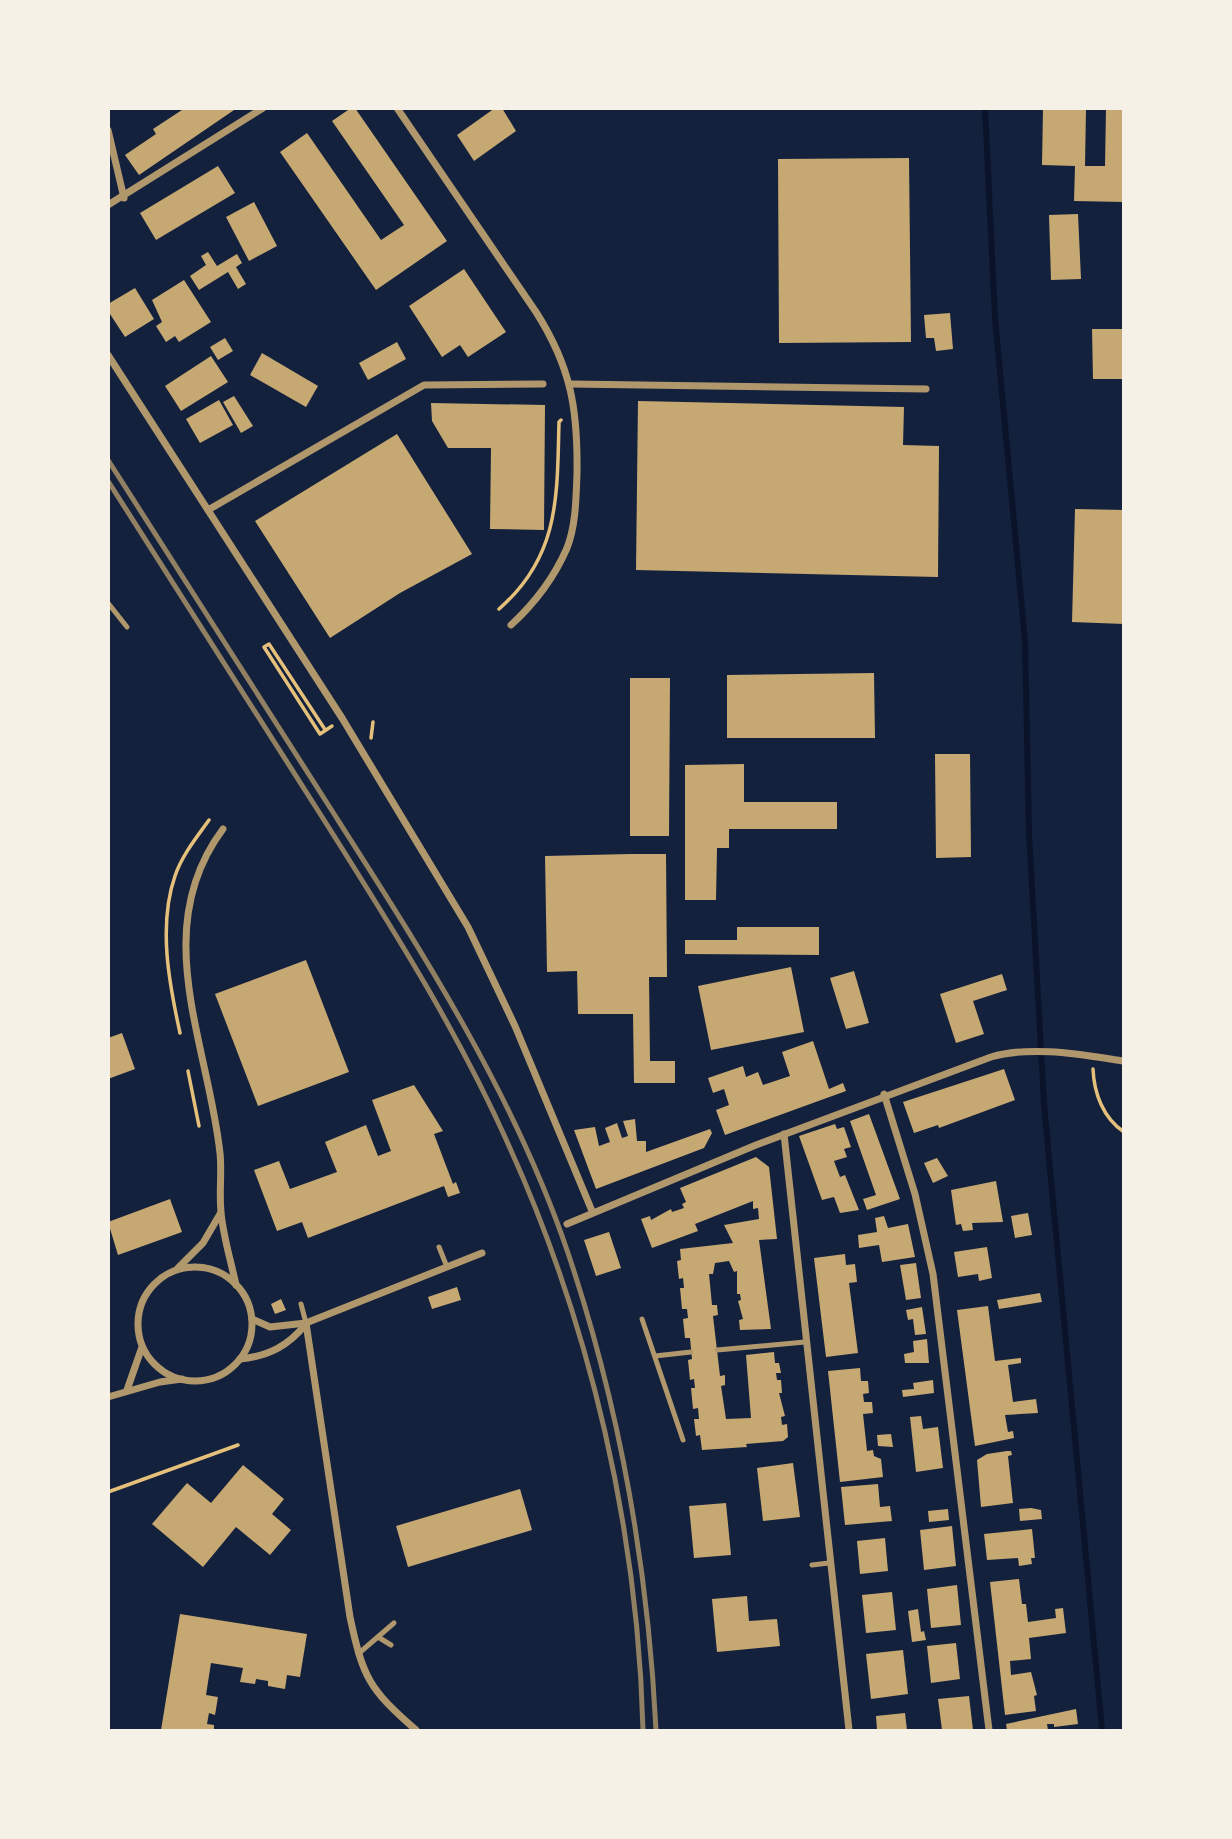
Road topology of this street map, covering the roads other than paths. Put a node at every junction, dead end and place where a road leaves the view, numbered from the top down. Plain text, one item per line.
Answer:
1 (263, 108) edge
2 (397, 108) edge
3 (108, 130) edge
4 (124, 198) junction
5 (108, 205) edge
6 (108, 355) edge
7 (543, 384) dead end
8 (571, 384) junction
9 (926, 389) dead end
10 (208, 510) junction
11 (108, 603) edge
12 (511, 625) dead end
13 (127, 628) dead end
14 (223, 829) dead end
15 (1124, 1061) edge
16 (884, 1094) junction
17 (784, 1134) junction
18 (592, 1211) junction
19 (221, 1214) junction
20 (567, 1224) dead end
21 (439, 1247) dead end
22 (482, 1253) dead end
23 (447, 1267) junction
24 (174, 1271) junction
25 (236, 1285) junction
26 (301, 1304) dead end
27 (251, 1319) junction
28 (642, 1320) dead end
29 (306, 1323) junction
30 (805, 1342) junction
31 (142, 1347) junction
32 (717, 1350) dead end
33 (691, 1352) dead end
34 (654, 1356) junction
35 (240, 1359) junction
36 (182, 1379) junction
37 (127, 1390) junction
38 (108, 1397) edge
39 (683, 1440) dead end
40 (829, 1563) junction
41 (813, 1565) dead end
42 (394, 1623) dead end
43 (378, 1637) junction
44 (391, 1645) dead end
45 (358, 1654) junction
46 (416, 1731) edge
47 (849, 1731) edge
48 (989, 1731) edge

1 - 4 street
2 - 8 street
3 - 4 street
4 - 5 street
6 - 10 street
7 - 10 street
8 - 9 street
8 - 12 street
10 - 18 street
11 - 13 lane
14 - 19 street
15 - 16 street
16 - 17 street
16 - 48 street
17 - 18 street
17 - 30 street
18 - 20 street
19 - 24 street
19 - 25 street
21 - 23 lane
22 - 23 street
23 - 29 street
24 - 25 street
24 - 31 street
25 - 27 street
26 - 29 lane
27 - 29 street
27 - 35 street
28 - 34 lane
29 - 35 street
29 - 45 street
30 - 32 lane
30 - 40 street
31 - 36 street
31 - 37 street
33 - 34 lane
34 - 39 lane
35 - 36 street
36 - 37 street
37 - 38 street
40 - 41 lane
40 - 47 street
42 - 43 lane
43 - 44 lane
43 - 45 lane
45 - 46 street

